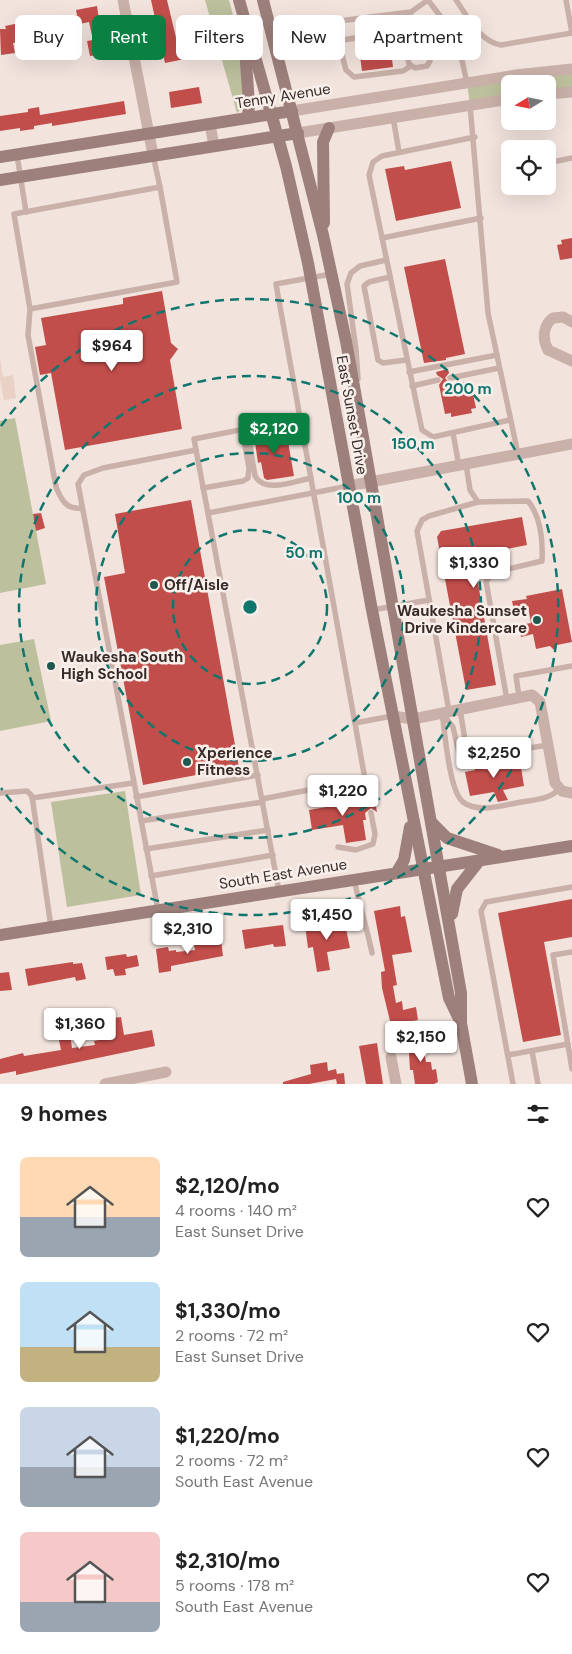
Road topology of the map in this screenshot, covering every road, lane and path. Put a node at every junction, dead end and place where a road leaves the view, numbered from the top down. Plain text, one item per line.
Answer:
1 (123, 0) edge
2 (239, 0) edge
3 (262, 0) edge
4 (428, 0) edge
5 (456, 0) edge
6 (566, 0) edge
7 (411, 12) junction
8 (243, 15) edge
9 (411, 15) edge
10 (345, 20) edge
11 (572, 33) edge
12 (245, 60) edge
13 (256, 60) edge
14 (343, 60) edge
15 (409, 60) edge
16 (429, 60) edge
17 (411, 66) junction
18 (572, 69) edge
19 (467, 83) junction
20 (572, 92) edge
21 (556, 93) edge
22 (501, 100) edge
23 (470, 105) junction
24 (292, 112) junction
25 (271, 114) junction
26 (393, 117) junction
27 (248, 118) junction
28 (210, 124) junction
29 (329, 128) junction
30 (149, 133) junction
31 (298, 133) junction
32 (277, 136) junction
33 (475, 137) junction
34 (214, 146) junction
35 (399, 152) junction
36 (16, 154) junction
37 (153, 155) junction
38 (0, 157) edge
39 (572, 158) edge
40 (556, 161) edge
41 (20, 177) junction
42 (0, 180) edge
43 (160, 187) junction
44 (26, 212) junction
45 (481, 218) junction
46 (324, 235) junction
47 (382, 238) junction
48 (386, 260) junction
49 (332, 274) junction
50 (390, 277) junction
51 (311, 278) junction
52 (30, 309) junction
53 (572, 322) edge
54 (497, 355) junction
55 (406, 360) junction
56 (572, 361) edge
57 (499, 368) junction
58 (409, 372) junction
59 (450, 378) dead end
60 (438, 380) dead end
61 (412, 386) junction
62 (359, 414) junction
63 (300, 418) junction
64 (510, 420) junction
65 (244, 429) junction
66 (453, 433) junction
67 (572, 444) edge
68 (196, 450) junction
69 (518, 454) junction
70 (463, 465) junction
71 (311, 478) junction
72 (371, 482) junction
73 (349, 486) junction
74 (204, 488) junction
75 (314, 492) junction
76 (478, 502) junction
77 (81, 508) junction
78 (208, 513) junction
79 (429, 600) junction
80 (393, 607) junction
81 (372, 610) junction
82 (572, 666) edge
83 (519, 697) junction
84 (507, 700) junction
85 (450, 711) junction
86 (392, 716) junction
87 (412, 719) junction
88 (355, 723) junction
89 (548, 745) junction
90 (468, 758) junction
91 (258, 775) junction
92 (365, 779) junction
93 (134, 783) junction
94 (559, 788) junction
95 (0, 792) edge
96 (572, 793) edge
97 (136, 797) junction
98 (32, 798) junction
99 (262, 801) junction
100 (369, 802) dead end
101 (411, 812) junction
102 (371, 813) dead end
103 (141, 821) junction
104 (431, 822) junction
105 (268, 830) junction
106 (572, 846) edge
107 (338, 847) dead end
108 (146, 849) junction
109 (273, 855) junction
110 (503, 857) junction
111 (479, 861) junction
112 (439, 866) junction
113 (422, 868) junction
114 (397, 872) junction
115 (151, 876) junction
116 (354, 879) junction
117 (572, 887) edge
118 (279, 891) junction
119 (158, 910) junction
120 (51, 927) junction
121 (0, 935) edge
122 (453, 944) junction
123 (572, 952) edge
124 (372, 953) dead end
125 (461, 1023) junction
126 (568, 1044) junction
127 (532, 1051) junction
128 (508, 1055) junction
129 (391, 1057) dead end
130 (572, 1068) edge
131 (166, 1072) dead end
132 (105, 1084) edge
133 (396, 1084) edge
134 (472, 1084) edge
135 (514, 1084) edge
136 (538, 1084) edge

1 - 30 street
2 - 8 main road, East Sunset Drive
3 - 24 main road, East Sunset Drive
4 - 7 lane
4 - 19 lane
5 - 11 lane
6 - 11 lane
7 - 9 lane
7 - 10 lane
12 - 27 main road
13 - 25 main road, East Sunset Drive
14 - 17 lane
15 - 17 lane
16 - 17 lane
18 - 19 street, Tenny Avenue
19 - 23 street
19 - 24 street, Tenny Avenue
20 - 21 street
22 - 23 street
23 - 26 street
23 - 33 lane
24 - 25 main road, Tenny Avenue
24 - 31 main road, East Sunset Drive
25 - 27 main road, Tenny Avenue
25 - 32 main road, East Sunset Drive
26 - 29 street
26 - 35 lane
27 - 28 main road, Tenny Avenue
28 - 30 main road, Tenny Avenue
28 - 34 street
29 - 31 street
29 - 46 main road
30 - 36 main road, Tenny Avenue
30 - 37 street
31 - 32 main road
31 - 46 main road, East Sunset Drive
32 - 34 main road
32 - 51 main road, East Sunset Drive
33 - 35 lane
33 - 45 lane
34 - 37 main road
35 - 47 lane
36 - 38 main road, Tenny Avenue
36 - 41 lane
37 - 41 main road
37 - 43 lane
39 - 40 lane
41 - 42 main road
41 - 44 lane
43 - 44 lane
43 - 52 lane
44 - 52 lane
45 - 47 lane
45 - 54 lane
46 - 49 main road, East Sunset Drive
47 - 48 lane
48 - 50 lane
48 - 62 lane
49 - 51 lane
49 - 62 main road, East Sunset Drive
50 - 55 lane
50 - 55 lane
51 - 63 lane
51 - 73 main road, East Sunset Drive
52 - 77 lane
53 - 56 street
54 - 57 lane
54 - 58 lane
55 - 58 lane
57 - 59 lane
57 - 64 lane
58 - 61 lane
60 - 61 lane
61 - 66 lane
62 - 72 main road, East Sunset Drive
63 - 65 lane
63 - 71 lane
64 - 66 lane
64 - 69 lane
65 - 68 lane
65 - 71 lane
65 - 74 lane
66 - 70 lane
67 - 69 street
68 - 74 lane
68 - 77 lane
69 - 70 street
70 - 72 street
70 - 76 lane
71 - 75 lane
72 - 73 street
72 - 80 main road, East Sunset Drive
73 - 75 lane
73 - 81 main road, East Sunset Drive
74 - 78 lane
75 - 78 lane
75 - 88 lane
76 - 79 lane
76 - 84 lane
77 - 93 lane
78 - 91 lane
79 - 80 lane
79 - 85 lane
80 - 81 lane
80 - 87 main road, East Sunset Drive
81 - 86 main road, East Sunset Drive
82 - 83 lane
83 - 84 street
83 - 89 street
84 - 85 street
85 - 87 street
85 - 90 lane
85 - 90 lane
85 - 94 lane
86 - 87 street
86 - 88 lane
86 - 101 main road, East Sunset Drive
87 - 104 main road, East Sunset Drive
88 - 92 lane
89 - 90 lane
89 - 94 street
91 - 97 lane
91 - 99 lane
92 - 99 lane
92 - 100 lane
93 - 97 lane
93 - 98 lane
94 - 96 street
95 - 98 lane
97 - 103 lane
98 - 120 lane
99 - 103 lane
99 - 105 lane
101 - 113 main road, East Sunset Drive
101 - 114 main road
102 - 107 lane
103 - 108 lane
104 - 110 main road
104 - 112 main road, East Sunset Drive
105 - 108 lane
105 - 109 lane
106 - 110 main road, South East Avenue
108 - 115 lane
109 - 115 lane
109 - 118 lane
110 - 111 main road, South East Avenue
111 - 112 main road, South East Avenue
111 - 122 main road
112 - 113 main road, South East Avenue
112 - 122 main road, East Sunset Drive
113 - 114 main road, South East Avenue
113 - 125 main road, East Sunset Drive
114 - 116 main road, South East Avenue
115 - 119 lane
116 - 118 main road, South East Avenue
116 - 124 lane
117 - 128 lane
118 - 119 main road, South East Avenue
119 - 120 main road, South East Avenue
120 - 121 main road, South East Avenue
122 - 125 main road
123 - 126 lane
125 - 134 main road
126 - 127 lane
126 - 130 lane
127 - 128 lane
127 - 136 lane
128 - 135 lane
129 - 133 street
131 - 132 street

